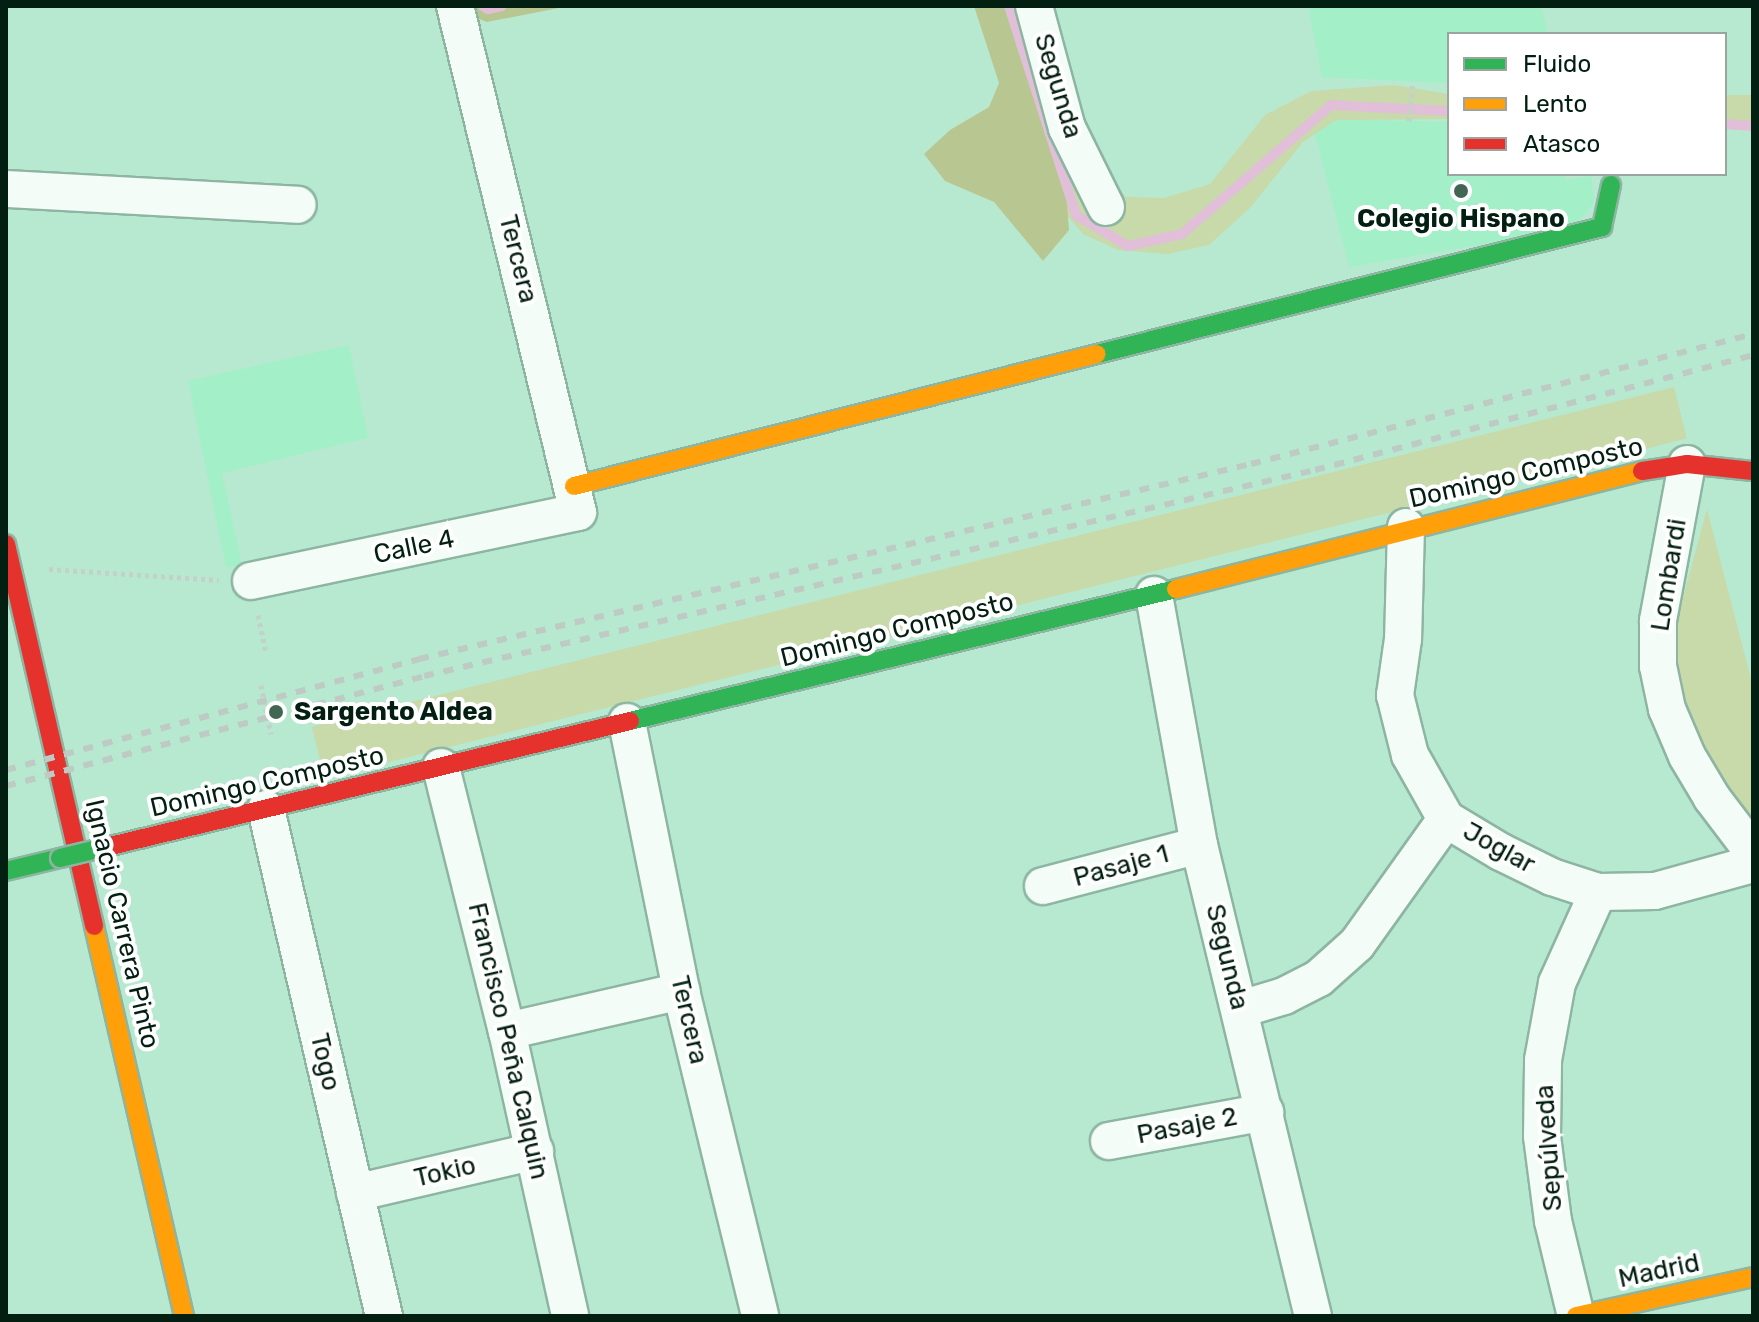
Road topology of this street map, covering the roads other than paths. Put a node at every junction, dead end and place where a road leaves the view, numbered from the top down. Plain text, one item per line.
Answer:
1 (1034, 6) edge
2 (459, 22) edge
3 (1611, 185) dead end
4 (6, 189) edge
5 (298, 205) dead end
6 (1106, 207) dead end
7 (1687, 464) junction
8 (1753, 471) edge
9 (576, 499) junction
10 (1406, 527) junction
11 (6, 544) edge
12 (251, 581) road end
13 (1154, 595) junction
14 (627, 722) junction
15 (441, 767) junction
16 (266, 809) junction
17 (1446, 819) junction
18 (1199, 845) junction
19 (1753, 852) edge
20 (1753, 864) edge
21 (6, 871) edge
22 (1043, 886) dead end
23 (1598, 892) junction
24 (681, 991) junction
25 (1241, 1009) junction
26 (507, 1031) junction
27 (1265, 1112) junction
28 (1109, 1141) dead end
29 (535, 1151) junction
30 (355, 1193) junction
31 (1753, 1277) edge
32 (375, 1314) edge
33 (184, 1316) edge
34 (570, 1316) edge
35 (760, 1316) edge
36 (1313, 1316) edge
37 (1576, 1316) edge

1 - 6 street, Segunda
2 - 9 street, Tercera
3 - 9 street
4 - 5 street
7 - 8 street, Domingo Composto
7 - 10 street, Domingo Composto
7 - 19 street, Lombardi
9 - 12 street, Calle 4
10 - 13 street, Domingo Composto
10 - 17 street, Joglar
11 - 33 street, Ignacio Carrera Pinto
13 - 14 street, Domingo Composto
13 - 18 street, Segunda
14 - 15 street, Domingo Composto
14 - 24 street, Tercera
15 - 16 street, Domingo Composto
15 - 26 street, Francisco Peña Calquin
16 - 21 street, Domingo Composto, bridge
16 - 30 street, Togo
17 - 23 street, Joglar
17 - 25 street
18 - 22 street, Pasaje 1
18 - 25 street, Segunda
20 - 23 street, Joglar
23 - 37 street, Sepúlveda
24 - 26 street
24 - 35 street, Tercera
25 - 27 street, Segunda
26 - 29 street, Francisco Peña Calquin
27 - 28 street, Pasaje 2
27 - 36 street, Segunda
29 - 30 street, Tokio
29 - 34 street, Francisco Peña Calquin
30 - 32 street, Togo
31 - 37 street, Madrid

